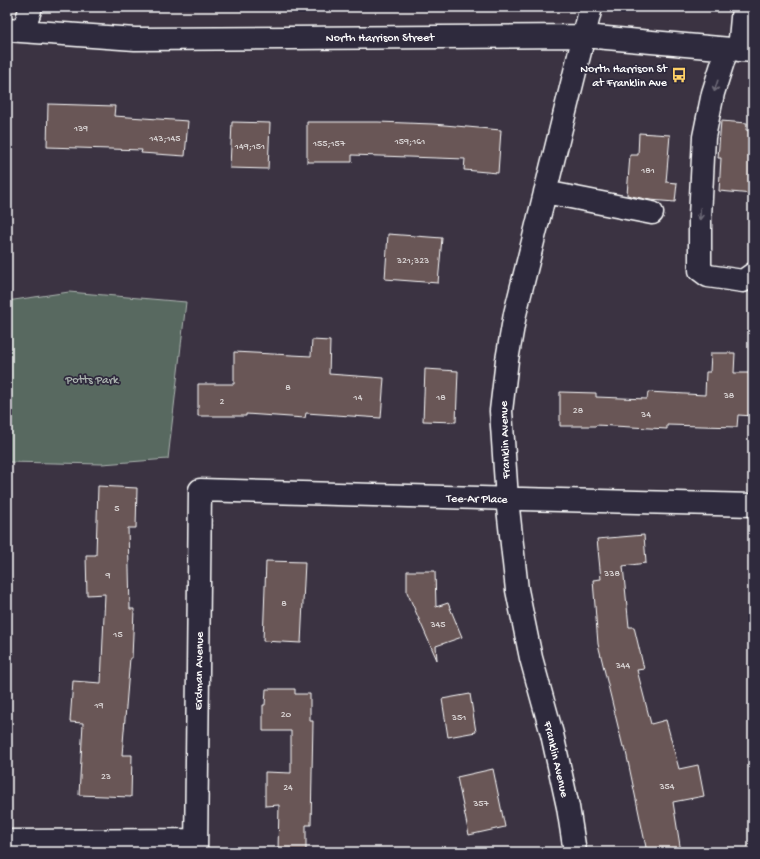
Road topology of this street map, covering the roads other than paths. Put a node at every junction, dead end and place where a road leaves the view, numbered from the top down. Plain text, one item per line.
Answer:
1 (31, 7) edge
2 (591, 7) edge
3 (743, 7) edge
4 (15, 30) edge
5 (584, 36) junction
6 (740, 50) edge
7 (545, 192) junction
8 (652, 213) dead end
9 (753, 274) edge
10 (200, 490) joint
11 (507, 499) junction
12 (753, 505) edge
13 (7, 841) edge
14 (196, 846) edge
15 (575, 852) edge

1 - 4 street
2 - 5 street, Franklin Avenue
3 - 6 street
4 - 5 street, North Harrison Street
5 - 6 street, North Harrison Street
5 - 7 street, Franklin Avenue
6 -> 9 street
7 - 8 street
7 - 11 street, Franklin Avenue
10 - 11 street, Tee-Ar Place
10 - 14 street, Erdman Avenue
11 - 12 street, Tee-Ar Place
11 - 15 street, Franklin Avenue
13 - 14 street

